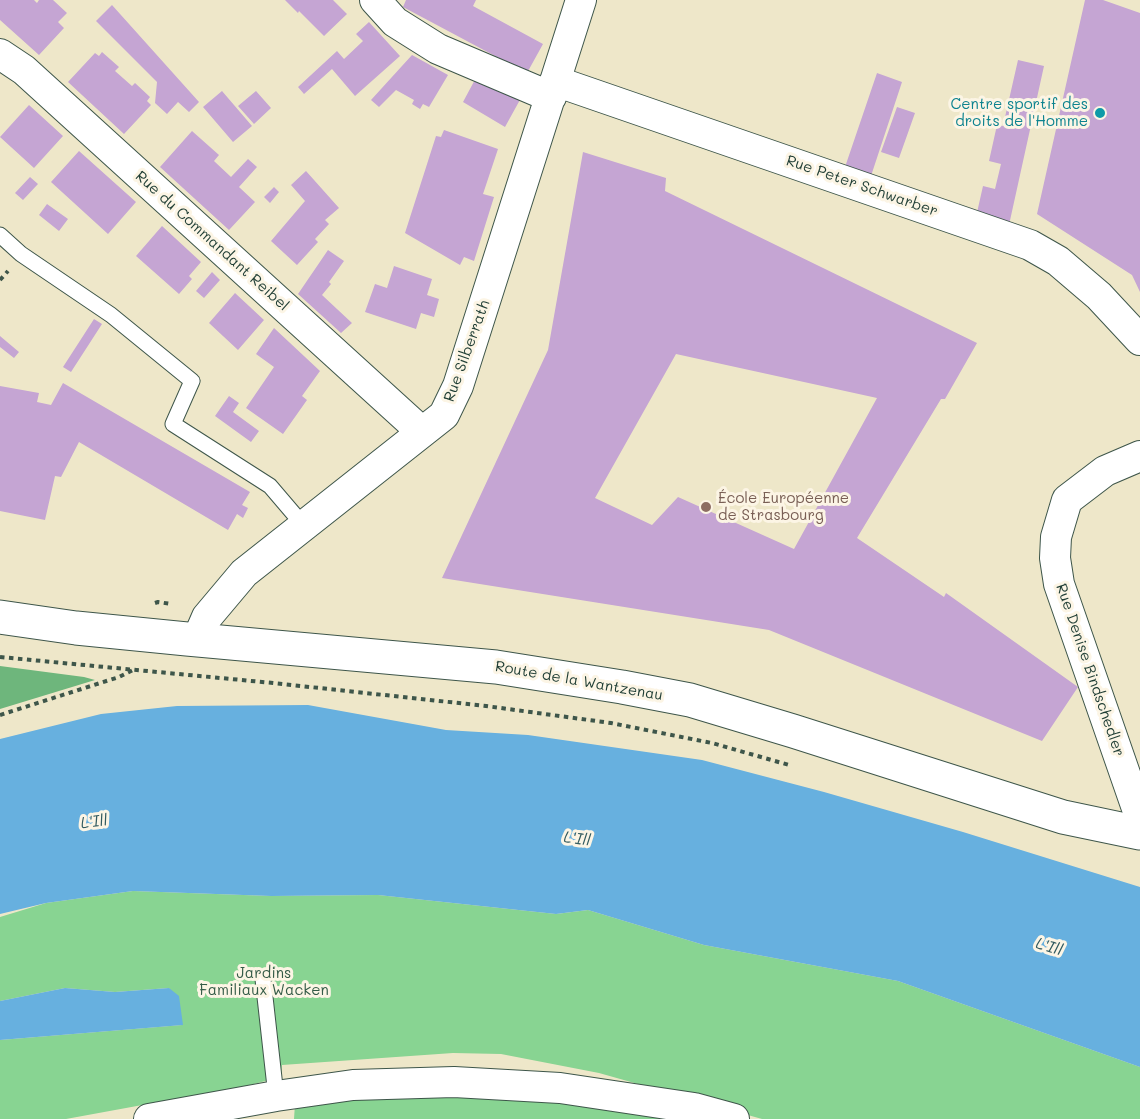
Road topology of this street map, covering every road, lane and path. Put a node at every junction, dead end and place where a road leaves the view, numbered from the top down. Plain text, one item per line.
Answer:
1 (375, 0) edge
2 (581, 0) edge
3 (0, 54) edge
4 (553, 89) junction
5 (0, 235) edge
6 (1140, 340) edge
7 (422, 432) junction
8 (1140, 456) edge
9 (305, 527) junction
10 (0, 617) edge
11 (196, 640) junction
12 (0, 657) edge
13 (133, 669) junction
14 (0, 715) edge
15 (790, 765) dead end
16 (1140, 817) edge
17 (1140, 833) edge
18 (263, 979) dead end
19 (276, 1096) junction
20 (149, 1119) edge
21 (734, 1119) edge

1 - 4 street, Rue Peter Schwarber
2 - 4 street, Rue Silberrath
3 - 7 street, Rue du Commandant Reibel
4 - 6 street, Rue Peter Schwarber
4 - 7 street, Rue Silberrath
5 - 9 lane
7 - 9 street, Rue Silberrath
8 - 16 street, Rue Denise Bindschedler
9 - 11 street, Rue Silberrath
10 - 11 street, Route de la Wantzenau
11 - 17 street, Route de la Wantzenau
12 - 13 path
13 - 14 path
13 - 15 path
18 - 19 lane
19 - 20 street
19 - 21 street

